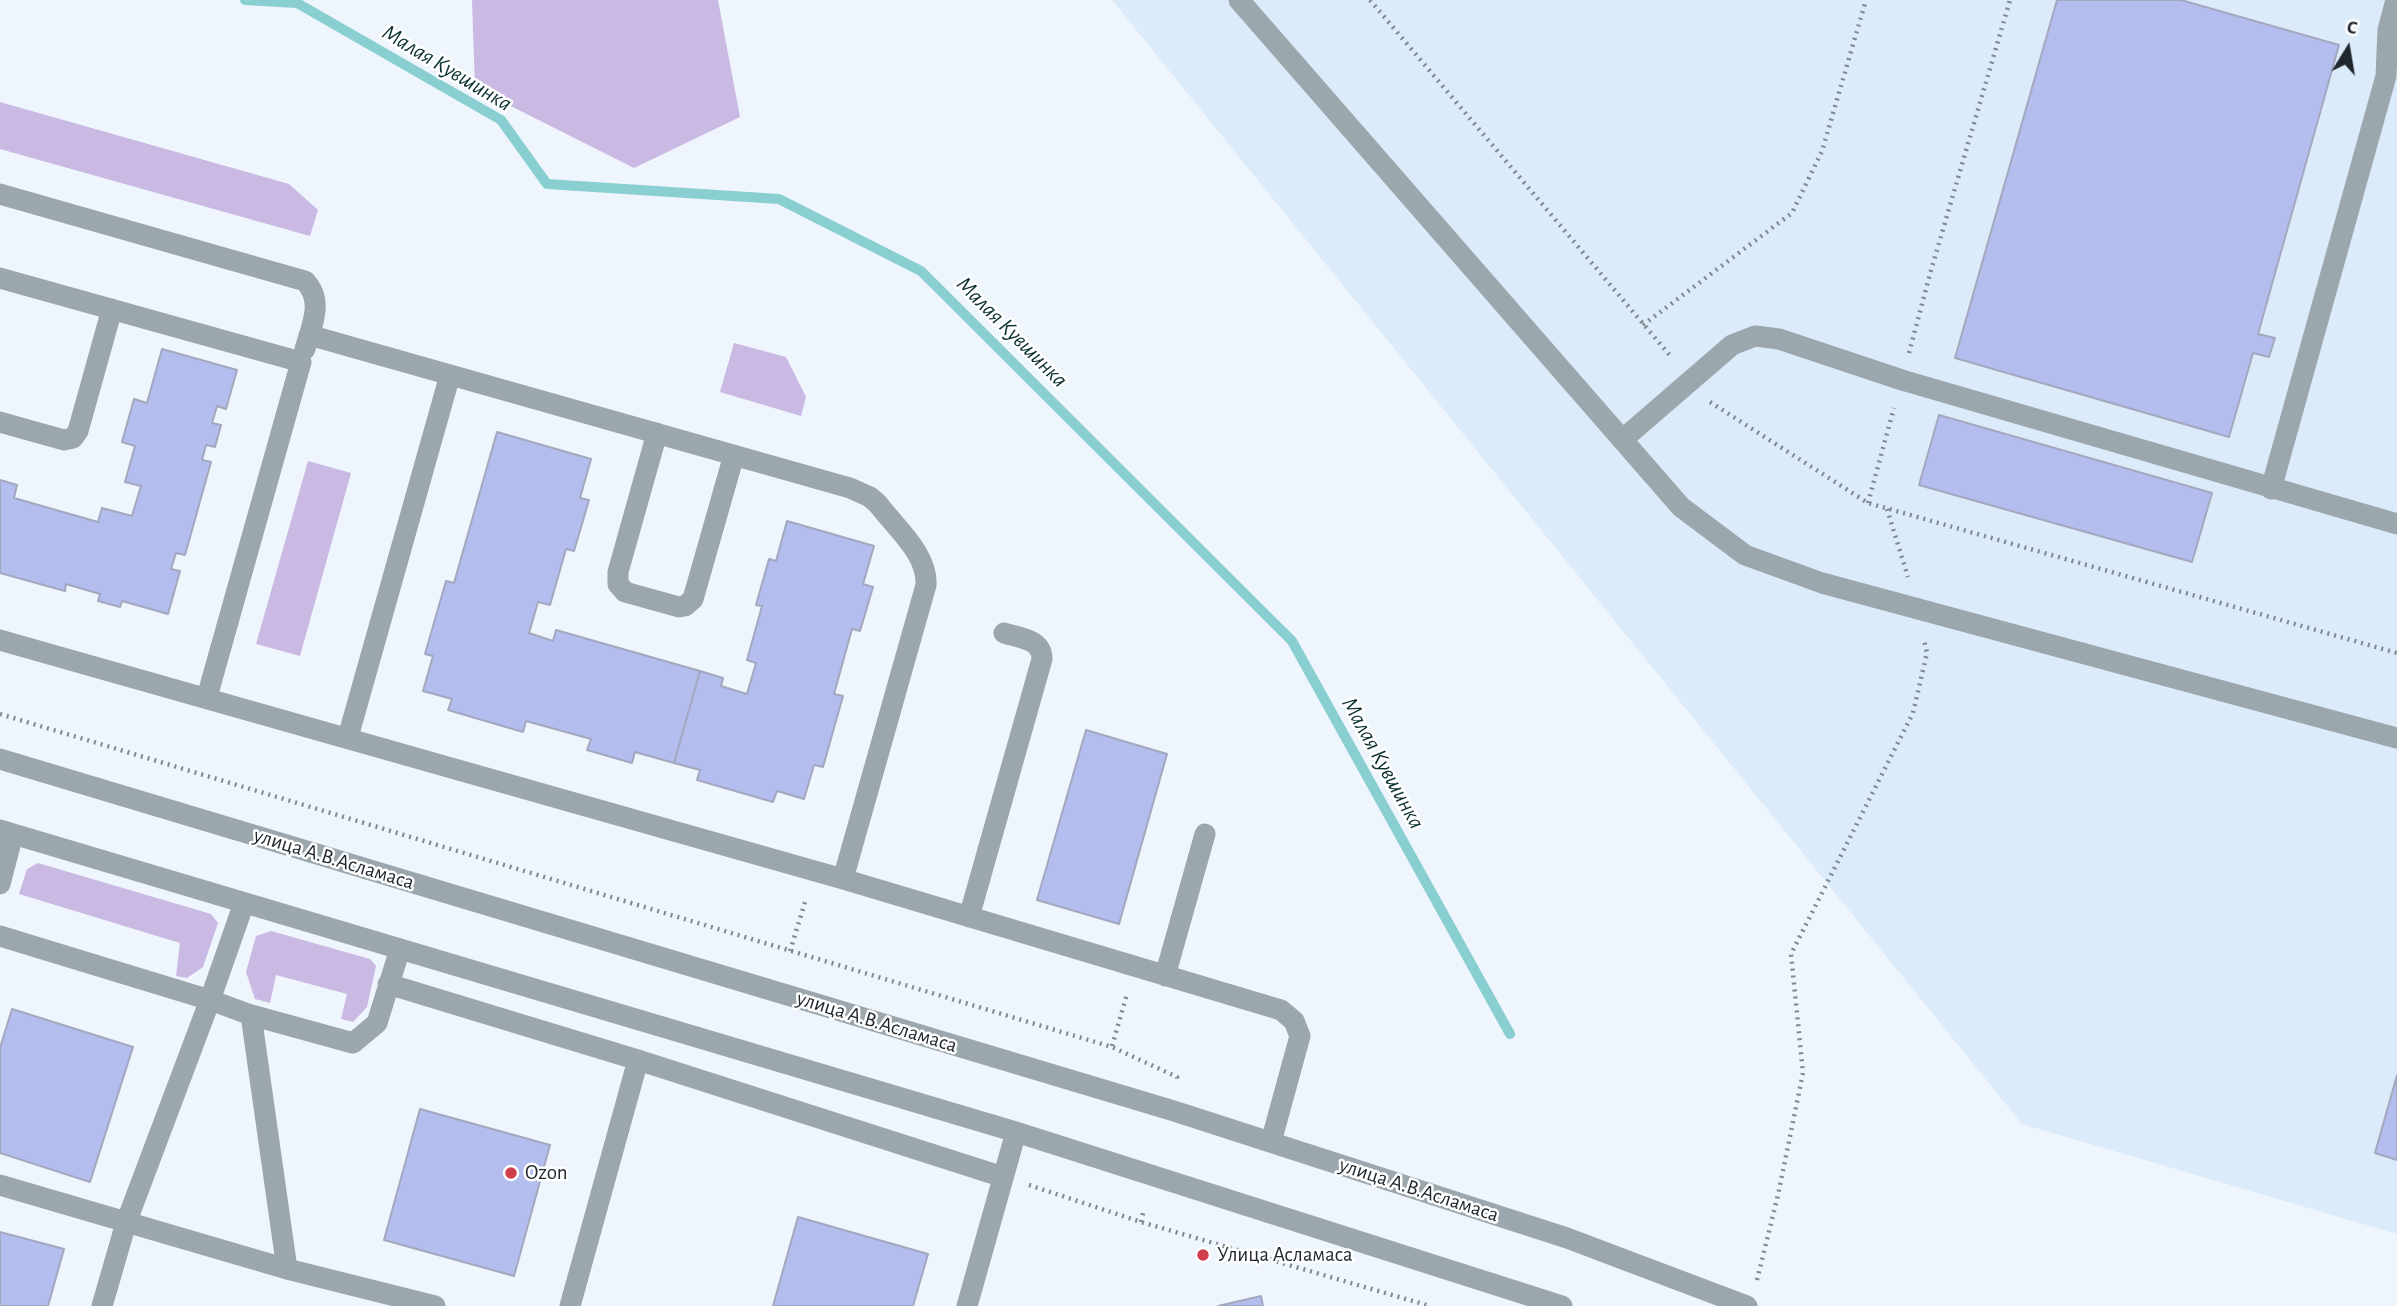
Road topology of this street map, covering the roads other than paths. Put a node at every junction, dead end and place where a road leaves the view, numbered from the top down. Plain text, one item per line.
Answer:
1 (1239, 0) edge
2 (2396, 0) edge
3 (0, 194) edge
4 (0, 278) edge
5 (112, 309) junction
6 (309, 335) junction
7 (301, 362) junction
8 (450, 375) junction
9 (0, 422) edge
10 (657, 433) junction
11 (1622, 440) junction
12 (734, 455) junction
13 (2271, 489) junction
14 (2397, 524) edge
15 (1004, 633) dead end
16 (0, 640) edge
17 (207, 697) junction
18 (348, 737) junction
19 (2397, 738) edge
20 (0, 760) edge
21 (7, 832) edge
22 (1205, 834) dead end
23 (843, 880) junction
24 (0, 884) edge
25 (244, 903) junction
26 (969, 917) junction
27 (0, 936) edge
28 (400, 949) junction
29 (1165, 976) junction
30 (388, 984) junction
31 (211, 1000) junction
32 (251, 1015) junction
33 (638, 1060) junction
34 (1016, 1132) junction
35 (1271, 1142) junction
36 (1003, 1177) junction
37 (0, 1185) edge
38 (126, 1223) junction
39 (287, 1269) junction
40 (358, 1297) edge
41 (102, 1306) edge
42 (435, 1306) edge
43 (570, 1306) edge
44 (967, 1306) edge
45 (1562, 1306) edge
46 (1747, 1306) edge

1 - 11 street
2 - 13 street
3 - 6 street
4 - 5 street
5 - 7 street
5 - 9 street
6 - 7 street
6 - 8 street
7 - 17 street
8 - 10 street
8 - 18 street
10 - 12 street
10 - 12 street
11 - 13 street
11 - 19 street
12 - 23 street
13 - 14 street
15 - 26 street
16 - 17 street
17 - 18 street
18 - 23 street
20 - 35 street, улица А.В.Асламаса
21 - 24 street
21 - 25 street
22 - 29 street
23 - 26 street
25 - 28 street
25 - 31 street
26 - 29 street
27 - 31 street
28 - 30 street
28 - 34 street
29 - 35 street
30 - 32 street
30 - 33 street
31 - 32 street
31 - 38 street
32 - 39 street
33 - 36 street
33 - 43 street
34 - 36 street
34 - 45 street
35 - 46 street, улица А.В.Асламаса
36 - 44 street
37 - 38 street
38 - 39 street
38 - 41 street
39 - 40 street
40 - 42 street

